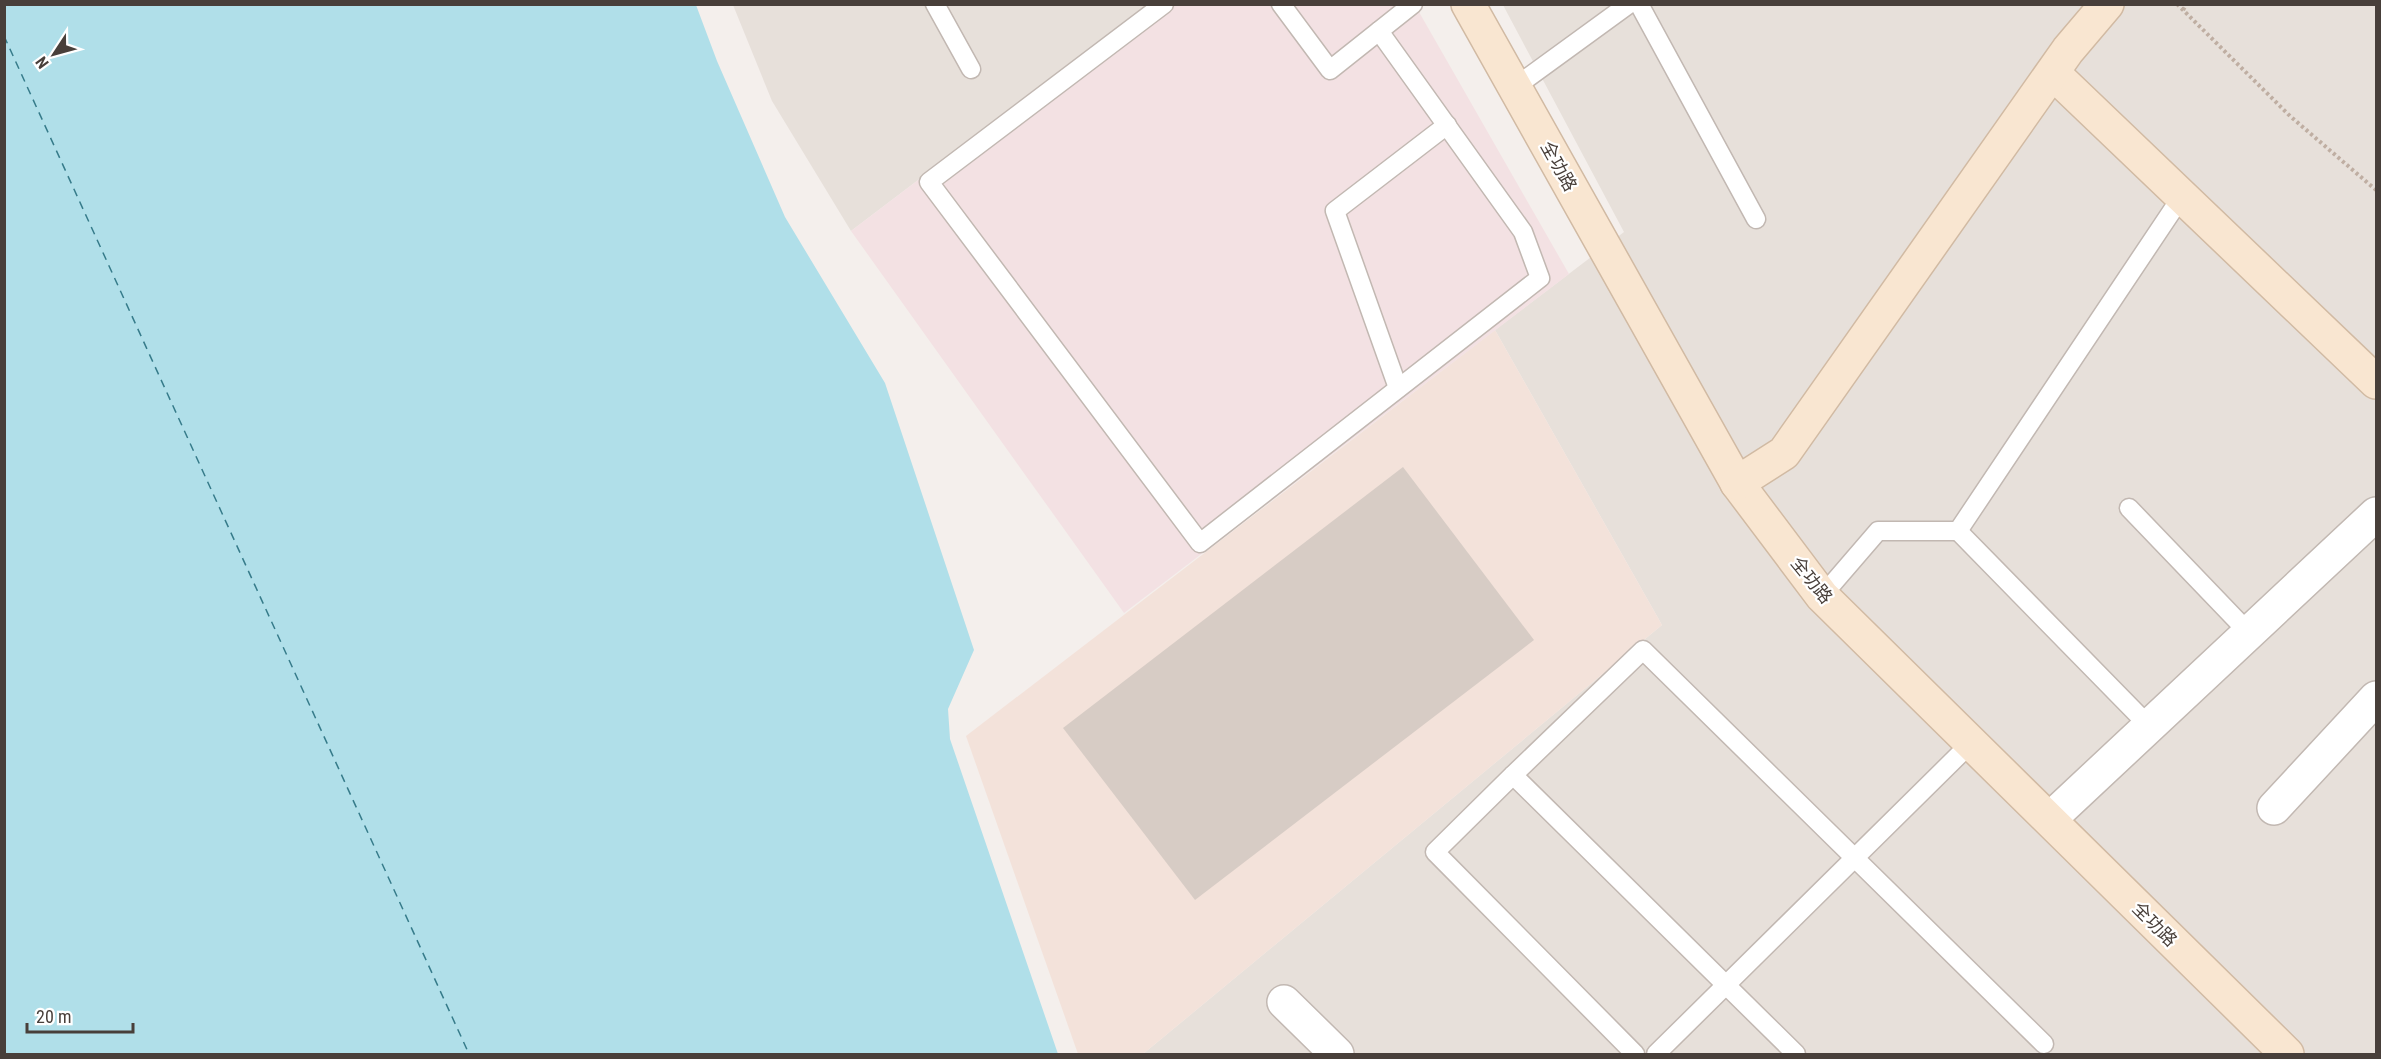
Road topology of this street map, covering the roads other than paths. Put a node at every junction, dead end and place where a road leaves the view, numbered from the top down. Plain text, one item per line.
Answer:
1 (935, 4) edge
2 (1164, 4) edge
3 (1281, 4) edge
4 (1413, 4) edge
5 (1468, 4) edge
6 (1629, 4) edge
7 (1639, 4) edge
8 (2107, 4) edge
9 (1379, 31) junction
10 (971, 69) dead end
11 (2053, 73) junction
12 (1515, 87) junction
13 (1447, 125) junction
14 (2182, 196) junction
15 (1756, 219) dead end
16 (2376, 382) edge
17 (1398, 388) junction
18 (1737, 483) junction
19 (2129, 508) dead end
20 (2376, 514) edge
21 (1958, 531) junction
22 (1821, 596) junction
23 (2249, 633) junction
24 (2376, 698) edge
25 (2150, 726) junction
26 (1971, 743) junction
27 (1513, 775) junction
28 (2274, 808) dead end
29 (2050, 819) junction
30 (1854, 858) junction
31 (1726, 986) junction
32 (1284, 1002) dead end
33 (2044, 1044) dead end
34 (1337, 1054) edge
35 (1635, 1054) edge
36 (1656, 1054) edge
37 (1796, 1054) edge
38 (2287, 1054) edge

1 - 10 lane
2 - 17 lane
3 - 9 lane
4 - 9 lane
5 - 12 street, 全功路
6 - 12 lane
7 - 15 lane
8 - 11 street
9 - 13 lane
11 - 14 street
11 - 18 street
12 - 18 street, 全功路
13 - 17 lane
13 - 17 lane
14 - 16 street
14 - 21 lane
18 - 22 street, 全功路
19 - 23 lane
20 - 23 street
21 - 22 lane
21 - 25 lane
22 - 26 street, 全功路
23 - 25 street
24 - 28 street
25 - 29 street
26 - 29 street, 全功路
26 - 30 lane
27 - 30 lane
27 - 31 lane
27 - 35 lane
29 - 38 street, 全功路
30 - 31 lane
30 - 33 lane
31 - 36 lane
31 - 37 lane
32 - 34 street

